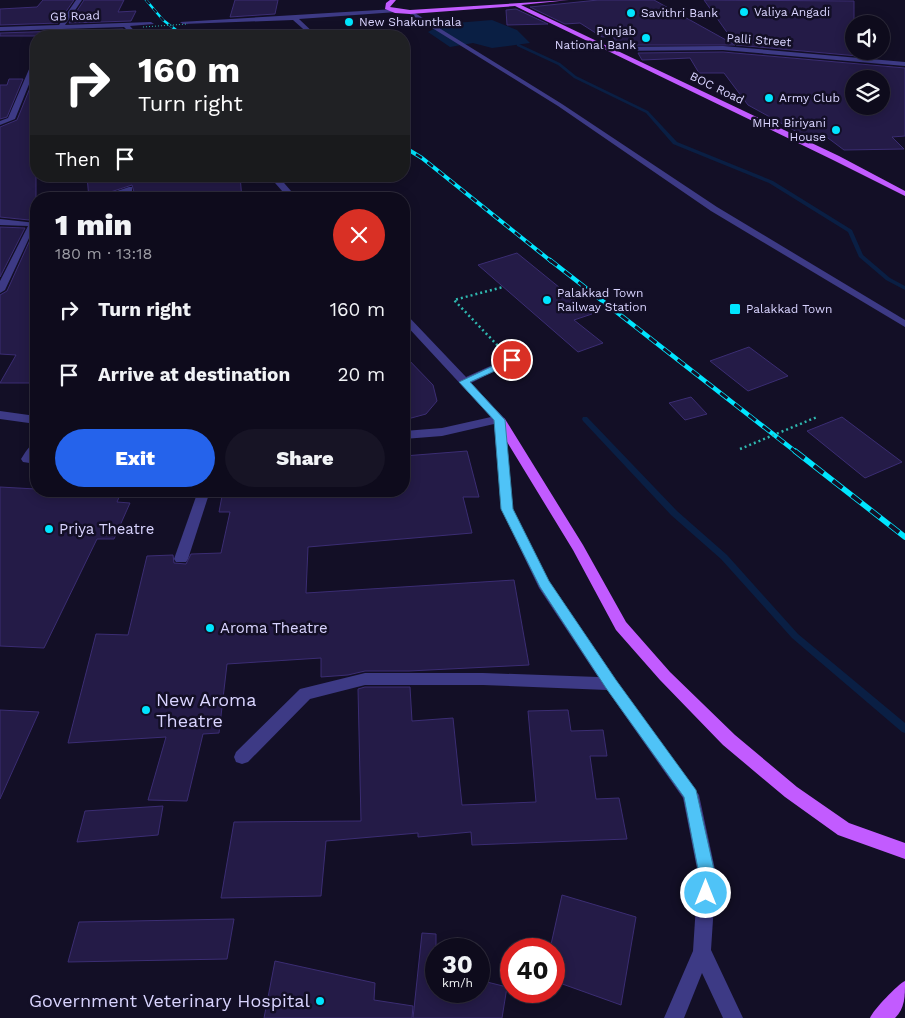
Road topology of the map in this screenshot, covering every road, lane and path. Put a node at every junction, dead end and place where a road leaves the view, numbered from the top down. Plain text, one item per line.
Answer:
1 (79, 0) edge
2 (393, 0) edge
3 (566, 0) edge
4 (517, 5) junction
5 (395, 11) junction
6 (410, 12) junction
7 (294, 18) junction
8 (185, 23) joint
9 (151, 24) dead end
10 (126, 25) junction
11 (61, 27) junction
12 (143, 27) dead end
13 (54, 28) joint
14 (0, 29) edge
15 (131, 30) edge
16 (307, 30) edge
17 (611, 49) junction
18 (905, 64) edge
19 (30, 74) edge
20 (0, 123) edge
21 (278, 182) edge
22 (129, 189) dead end
23 (120, 192) edge
24 (288, 192) edge
25 (905, 194) edge
26 (0, 222) edge
27 (30, 222) edge
28 (30, 232) edge
29 (503, 287) dead end
30 (0, 290) edge
31 (410, 324) edge
32 (905, 324) edge
33 (512, 360) joint
34 (464, 382) junction
35 (0, 415) edge
36 (817, 417) dead end
37 (30, 419) edge
38 (500, 420) junction
39 (410, 435) edge
40 (740, 449) dead end
41 (202, 497) edge
42 (181, 559) dead end
43 (611, 684) junction
44 (242, 757) dead end
45 (905, 851) edge
46 (702, 951) junction
47 (905, 991) edge
48 (674, 1018) edge
49 (733, 1018) edge
50 (880, 1018) edge

1 - 11 street
2 - 5 main road
3 - 4 main road
4 - 6 main road
4 - 17 main road, BOC Road
5 - 6 main road
5 - 7 street
6 - 32 street
7 - 8 street
7 - 16 street
8 - 12 path, bridge
9 - 10 street, GB Road
10 - 11 street, GB Road
10 - 15 street
11 - 13 street, GB Road
13 - 14 street, GB Road
17 - 18 street, Palli Street
17 - 25 main road, BOC Road
19 - 20 street
21 - 24 street
22 - 23 street
26 - 27 street
28 - 30 street
29 - 33 path
31 - 34 street
33 - 34 street
34 - 38 street
35 - 37 street
36 - 40 path, bridge
38 - 39 street
38 - 43 street
38 - 45 main road
41 - 42 street
43 - 44 street
43 - 46 street
46 - 48 street
46 - 49 street
47 - 50 main road

